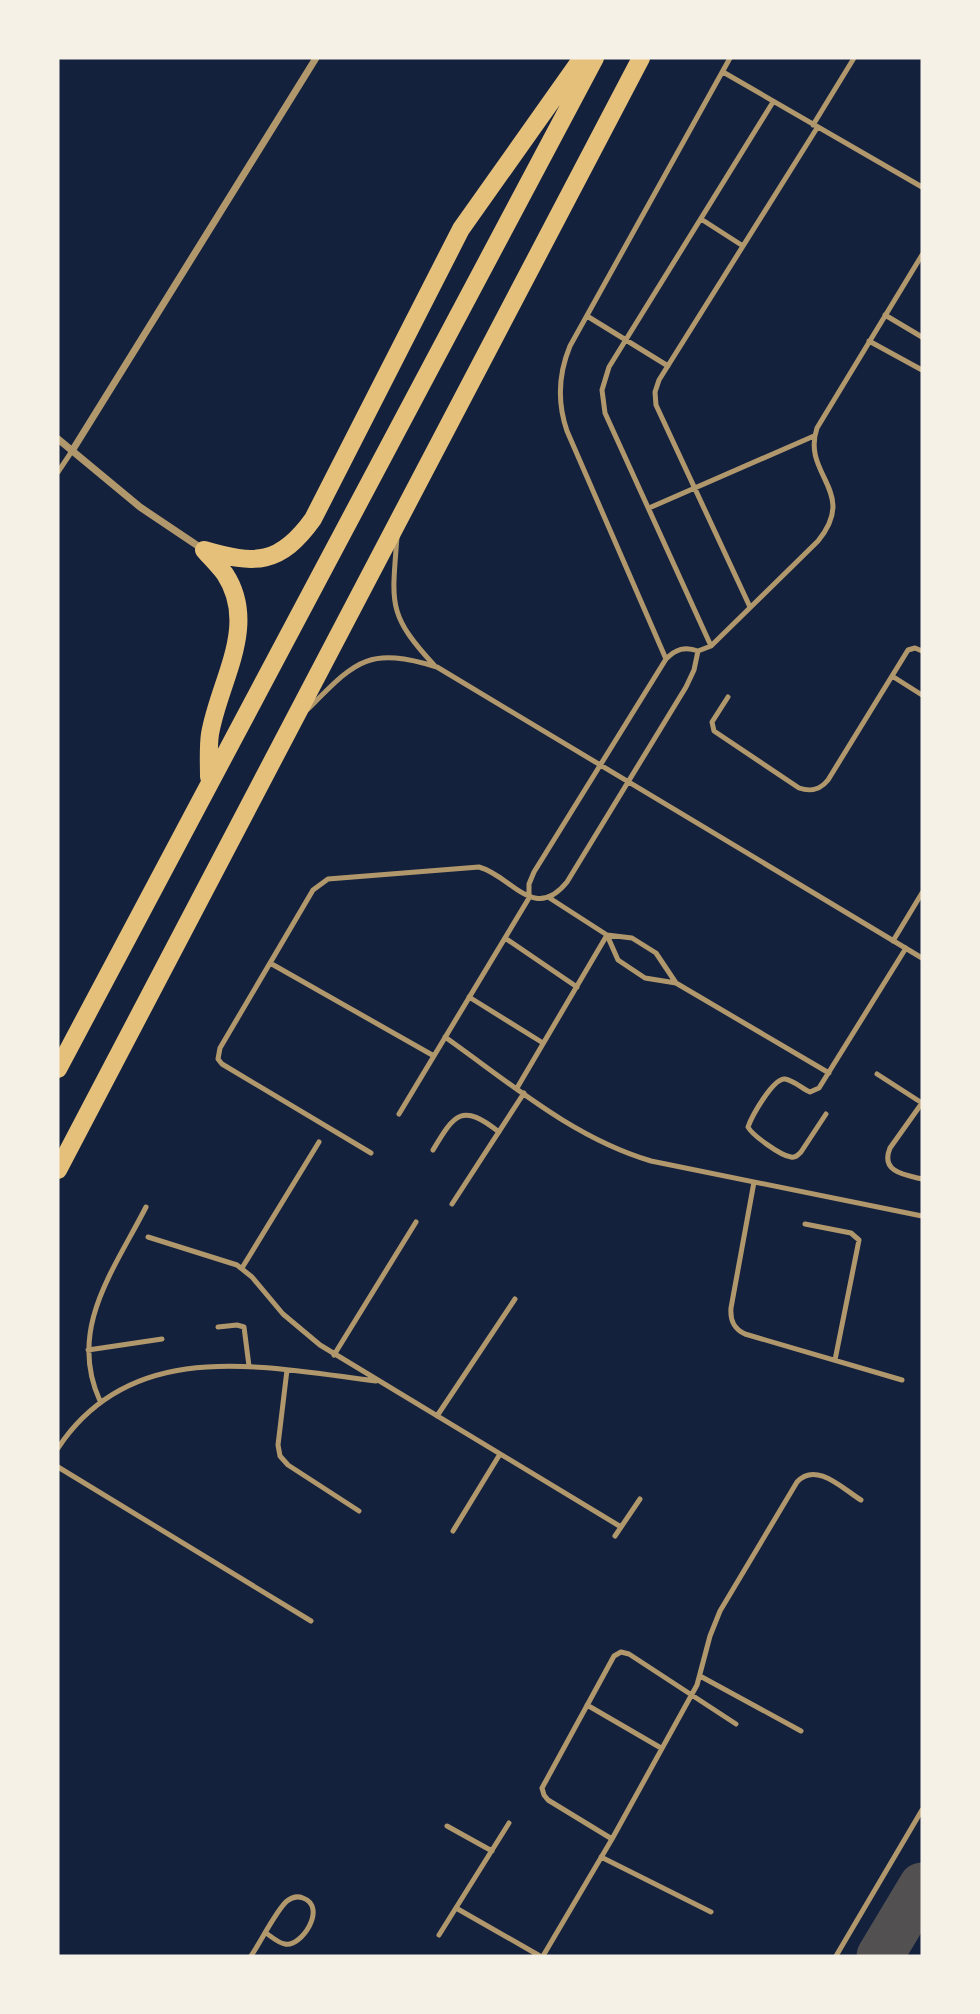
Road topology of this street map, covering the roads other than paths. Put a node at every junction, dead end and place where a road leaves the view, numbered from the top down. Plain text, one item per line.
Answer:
1 (316, 58) edge
2 (582, 58) edge
3 (595, 58) edge
4 (641, 58) edge
5 (730, 58) edge
6 (854, 58) edge
7 (723, 72) junction
8 (773, 102) junction
9 (815, 127) junction
10 (922, 187) edge
11 (701, 219) junction
12 (743, 246) junction
13 (922, 255) edge
14 (885, 315) junction
15 (587, 316) junction
16 (922, 337) edge
17 (626, 340) junction
18 (869, 341) junction
19 (668, 366) junction
20 (922, 370) edge
21 (814, 436) junction
22 (58, 439) edge
23 (72, 451) junction
24 (58, 472) edge
25 (694, 487) junction
26 (649, 508) junction
27 (398, 517) junction
28 (204, 550) junction
29 (750, 607) junction
30 (711, 646) junction
31 (698, 651) junction
32 (922, 651) edge
33 (666, 659) junction
34 (437, 667) junction
35 (892, 676) junction
36 (922, 695) edge
37 (728, 696) dead end
38 (287, 729) junction
39 (601, 765) junction
40 (209, 781) junction
41 (628, 781) junction
42 (922, 893) edge
43 (548, 897) junction
44 (529, 898) junction
45 (607, 935) junction
46 (505, 938) junction
47 (893, 941) junction
48 (906, 948) junction
49 (922, 958) edge
50 (270, 963) junction
51 (676, 983) junction
52 (577, 987) junction
53 (469, 996) junction
54 (445, 1037) junction
55 (543, 1043) junction
56 (434, 1056) junction
57 (58, 1069) edge
58 (829, 1073) junction
59 (877, 1074) dead end
60 (516, 1088) junction
61 (524, 1093) junction
62 (922, 1103) edge
63 (399, 1114) dead end
64 (826, 1114) dead end
65 (499, 1132) junction
66 (319, 1142) dead end
67 (433, 1150) dead end
68 (371, 1153) dead end
69 (58, 1170) edge
70 (922, 1179) edge
71 (754, 1182) junction
72 (452, 1204) dead end
73 (146, 1207) dead end
74 (922, 1216) edge
75 (416, 1222) dead end
76 (805, 1224) dead end
77 (148, 1237) dead end
78 (242, 1268) junction
79 (515, 1299) dead end
80 (218, 1327) dead end
81 (162, 1339) dead end
82 (88, 1350) junction
83 (334, 1355) junction
84 (835, 1360) junction
85 (249, 1366) junction
86 (287, 1370) junction
87 (902, 1380) dead end
88 (379, 1381) junction
89 (100, 1401) junction
90 (438, 1416) junction
91 (58, 1448) edge
92 (500, 1454) junction
93 (58, 1467) edge
94 (640, 1499) dead end
95 (861, 1500) dead end
96 (359, 1511) dead end
97 (621, 1527) junction
98 (453, 1531) dead end
99 (615, 1536) dead end
100 (311, 1621) dead end
101 (700, 1675) junction
102 (691, 1695) junction
103 (587, 1705) junction
104 (736, 1724) dead end
105 (801, 1731) dead end
106 (661, 1748) junction
107 (922, 1810) edge
108 (509, 1823) dead end
109 (447, 1826) dead end
110 (612, 1839) junction
111 (492, 1851) junction
112 (601, 1857) junction
113 (456, 1908) junction
114 (711, 1913) dead end
115 (266, 1933) junction
116 (439, 1935) dead end
117 (251, 1956) edge
118 (542, 1956) edge
119 (836, 1956) edge

1 - 23 street
2 - 28 highway
3 - 40 highway
4 - 27 highway
5 - 7 lane
6 - 9 lane
7 - 8 lane
7 - 15 lane
8 - 9 lane
8 - 11 lane
9 - 10 lane
9 - 12 lane
11 - 12 lane
11 - 17 lane
12 - 19 lane
13 - 14 lane
14 - 16 lane
14 - 18 lane
15 - 17 lane
15 - 33 lane
17 - 19 lane
17 - 26 lane
18 - 20 lane
18 - 21 lane
19 - 25 lane
21 - 25 lane
21 - 29 lane
22 - 23 street
23 - 24 lane
23 - 28 street
25 - 26 lane
25 - 29 lane
26 - 30 lane
27 - 34 lane
27 - 38 highway
28 - 40 highway
29 - 30 lane
30 - 31 lane
31 - 33 lane
31 - 41 lane
32 - 35 lane
33 - 39 lane
34 - 38 lane
34 - 39 lane
35 - 36 lane
35 - 37 lane
38 - 69 highway
39 - 41 lane
39 - 44 lane
40 - 57 highway
41 - 43 lane
41 - 47 lane
42 - 47 lane
43 - 44 lane
43 - 45 lane
44 - 46 lane
44 - 50 lane
45 - 51 lane
45 - 51 lane
45 - 52 lane
46 - 52 lane
46 - 53 lane
47 - 48 lane
48 - 49 lane
48 - 58 lane
50 - 56 lane
50 - 68 lane
51 - 58 lane
52 - 55 lane
53 - 54 lane
53 - 55 lane
54 - 56 lane
54 - 60 lane
55 - 60 lane
56 - 63 lane
58 - 64 lane
59 - 62 lane
60 - 61 lane
61 - 65 lane
61 - 71 lane
62 - 70 lane
65 - 67 lane
65 - 72 lane
66 - 78 lane
71 - 74 lane
71 - 84 lane
73 - 82 lane
75 - 83 lane
76 - 84 lane
77 - 78 lane
78 - 83 lane
79 - 90 lane
80 - 85 lane
81 - 82 lane
82 - 89 lane
83 - 88 lane
84 - 87 lane
85 - 86 lane
85 - 89 lane
86 - 88 lane
86 - 96 lane
88 - 90 lane
89 - 91 lane
90 - 92 lane
92 - 97 lane
92 - 98 lane
93 - 100 lane
94 - 97 lane
95 - 101 lane
97 - 99 lane
101 - 102 lane
101 - 105 lane
102 - 103 lane
102 - 104 lane
102 - 106 lane
103 - 106 lane
103 - 110 lane
106 - 110 lane
107 - 119 lane
108 - 111 lane
109 - 111 lane
110 - 112 lane
111 - 113 lane
112 - 114 lane
112 - 118 lane
113 - 116 lane
113 - 118 lane
115 - 115 lane
115 - 117 lane

